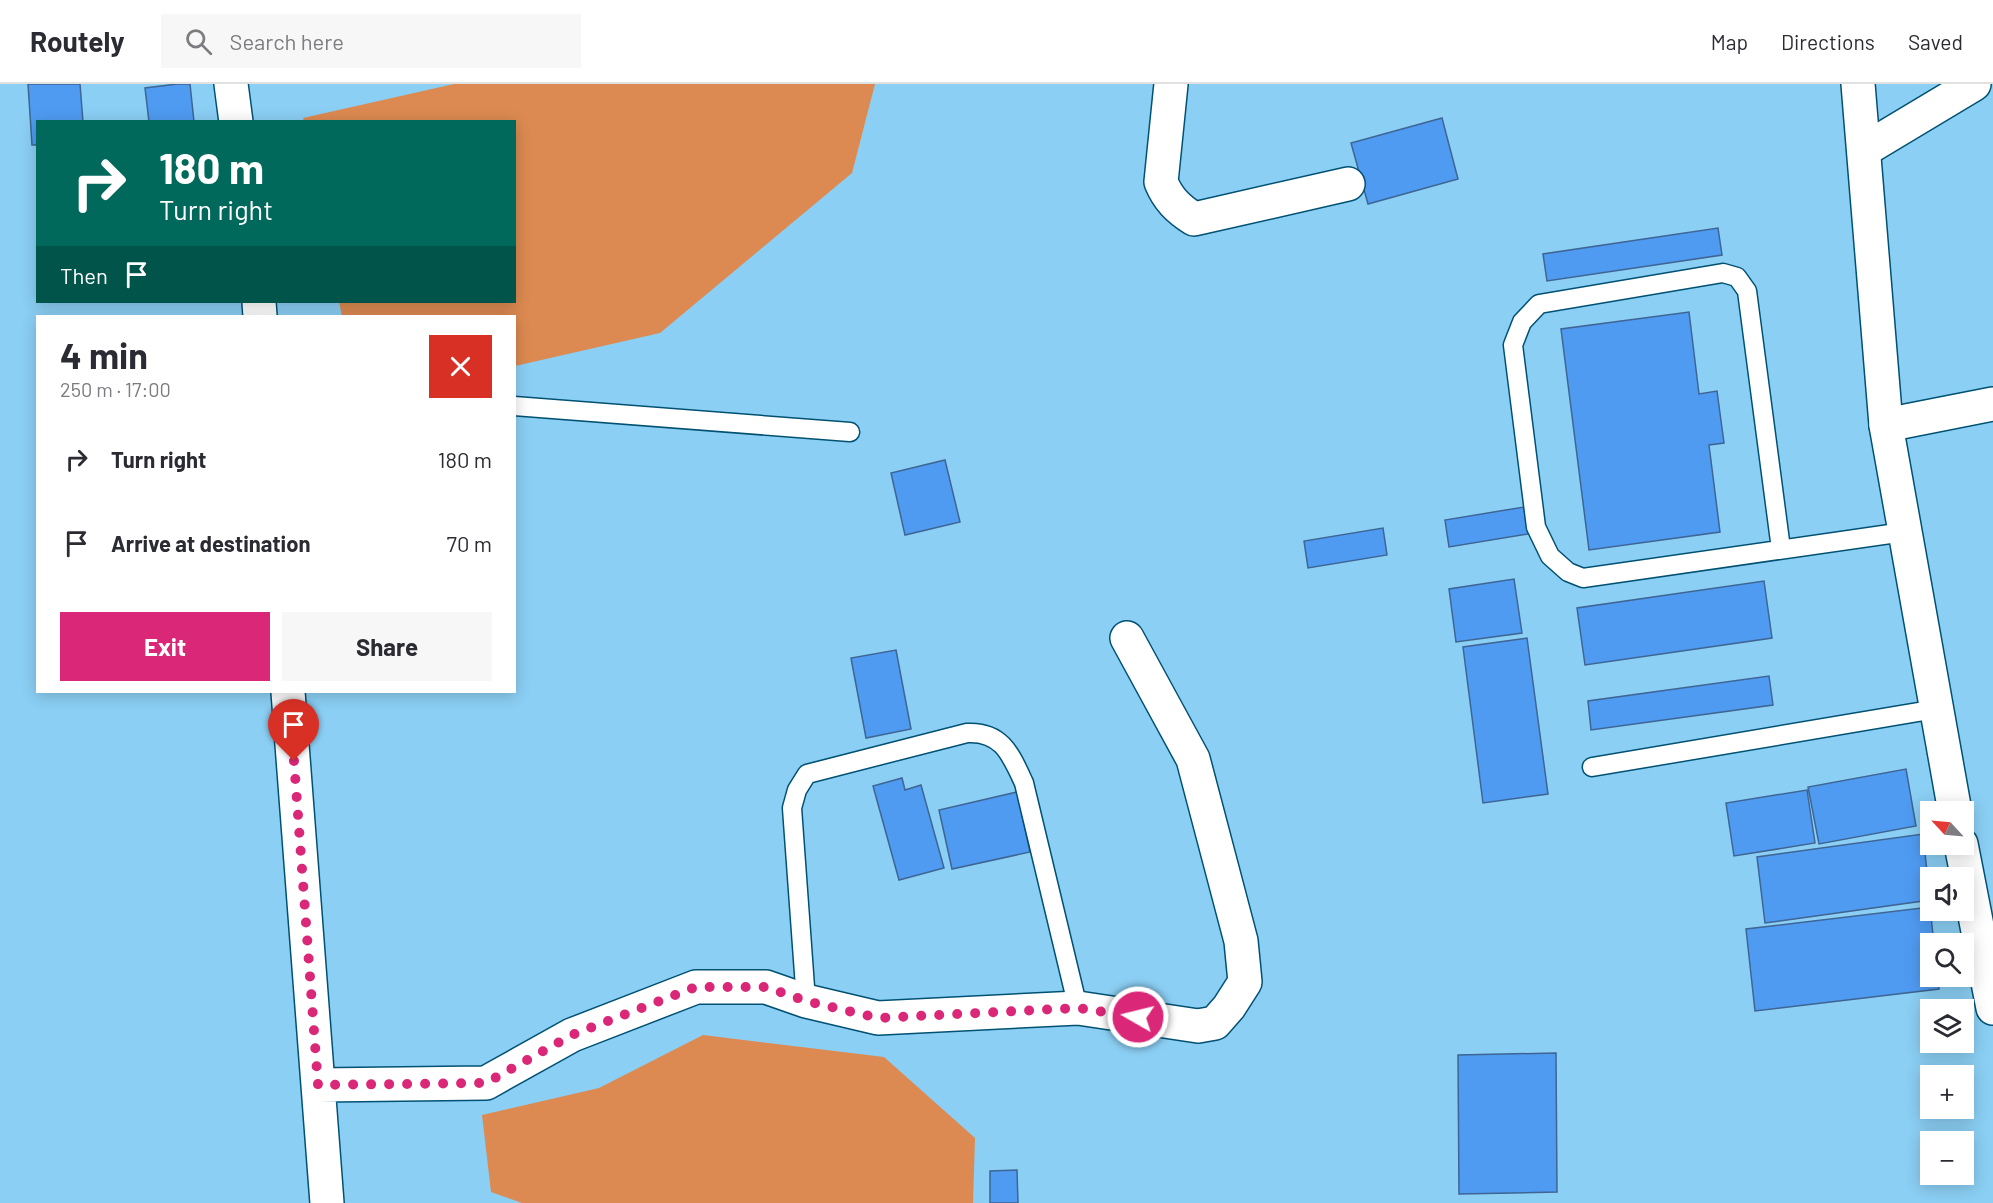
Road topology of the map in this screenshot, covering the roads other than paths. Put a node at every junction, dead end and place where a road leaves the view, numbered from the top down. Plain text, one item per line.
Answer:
1 (231, 84) edge
2 (1171, 84) edge
3 (1858, 84) edge
4 (1974, 84) edge
5 (236, 120) edge
6 (1864, 150) junction
7 (1348, 184) dead end
8 (1993, 404) edge
9 (516, 406) edge
10 (1886, 425) junction
11 (850, 432) dead end
12 (1904, 532) junction
13 (1781, 549) junction
14 (1128, 638) dead end
15 (288, 693) edge
16 (1936, 709) junction
17 (1592, 767) dead end
18 (1953, 801) edge
19 (1963, 855) edge
20 (1988, 963) edge
21 (806, 1001) junction
22 (1078, 1008) junction
23 (1993, 1008) edge
24 (318, 1085) junction
25 (327, 1203) edge

1 - 5 street
2 - 7 street
3 - 6 street
4 - 6 street
6 - 10 street
8 - 10 street
9 - 11 lane
10 - 12 street
12 - 13 lane
12 - 16 street
13 - 13 lane
14 - 22 street
15 - 24 street
16 - 17 lane
16 - 18 street
19 - 20 street
20 - 23 street
21 - 22 street
21 - 22 lane
21 - 24 street
24 - 25 street

